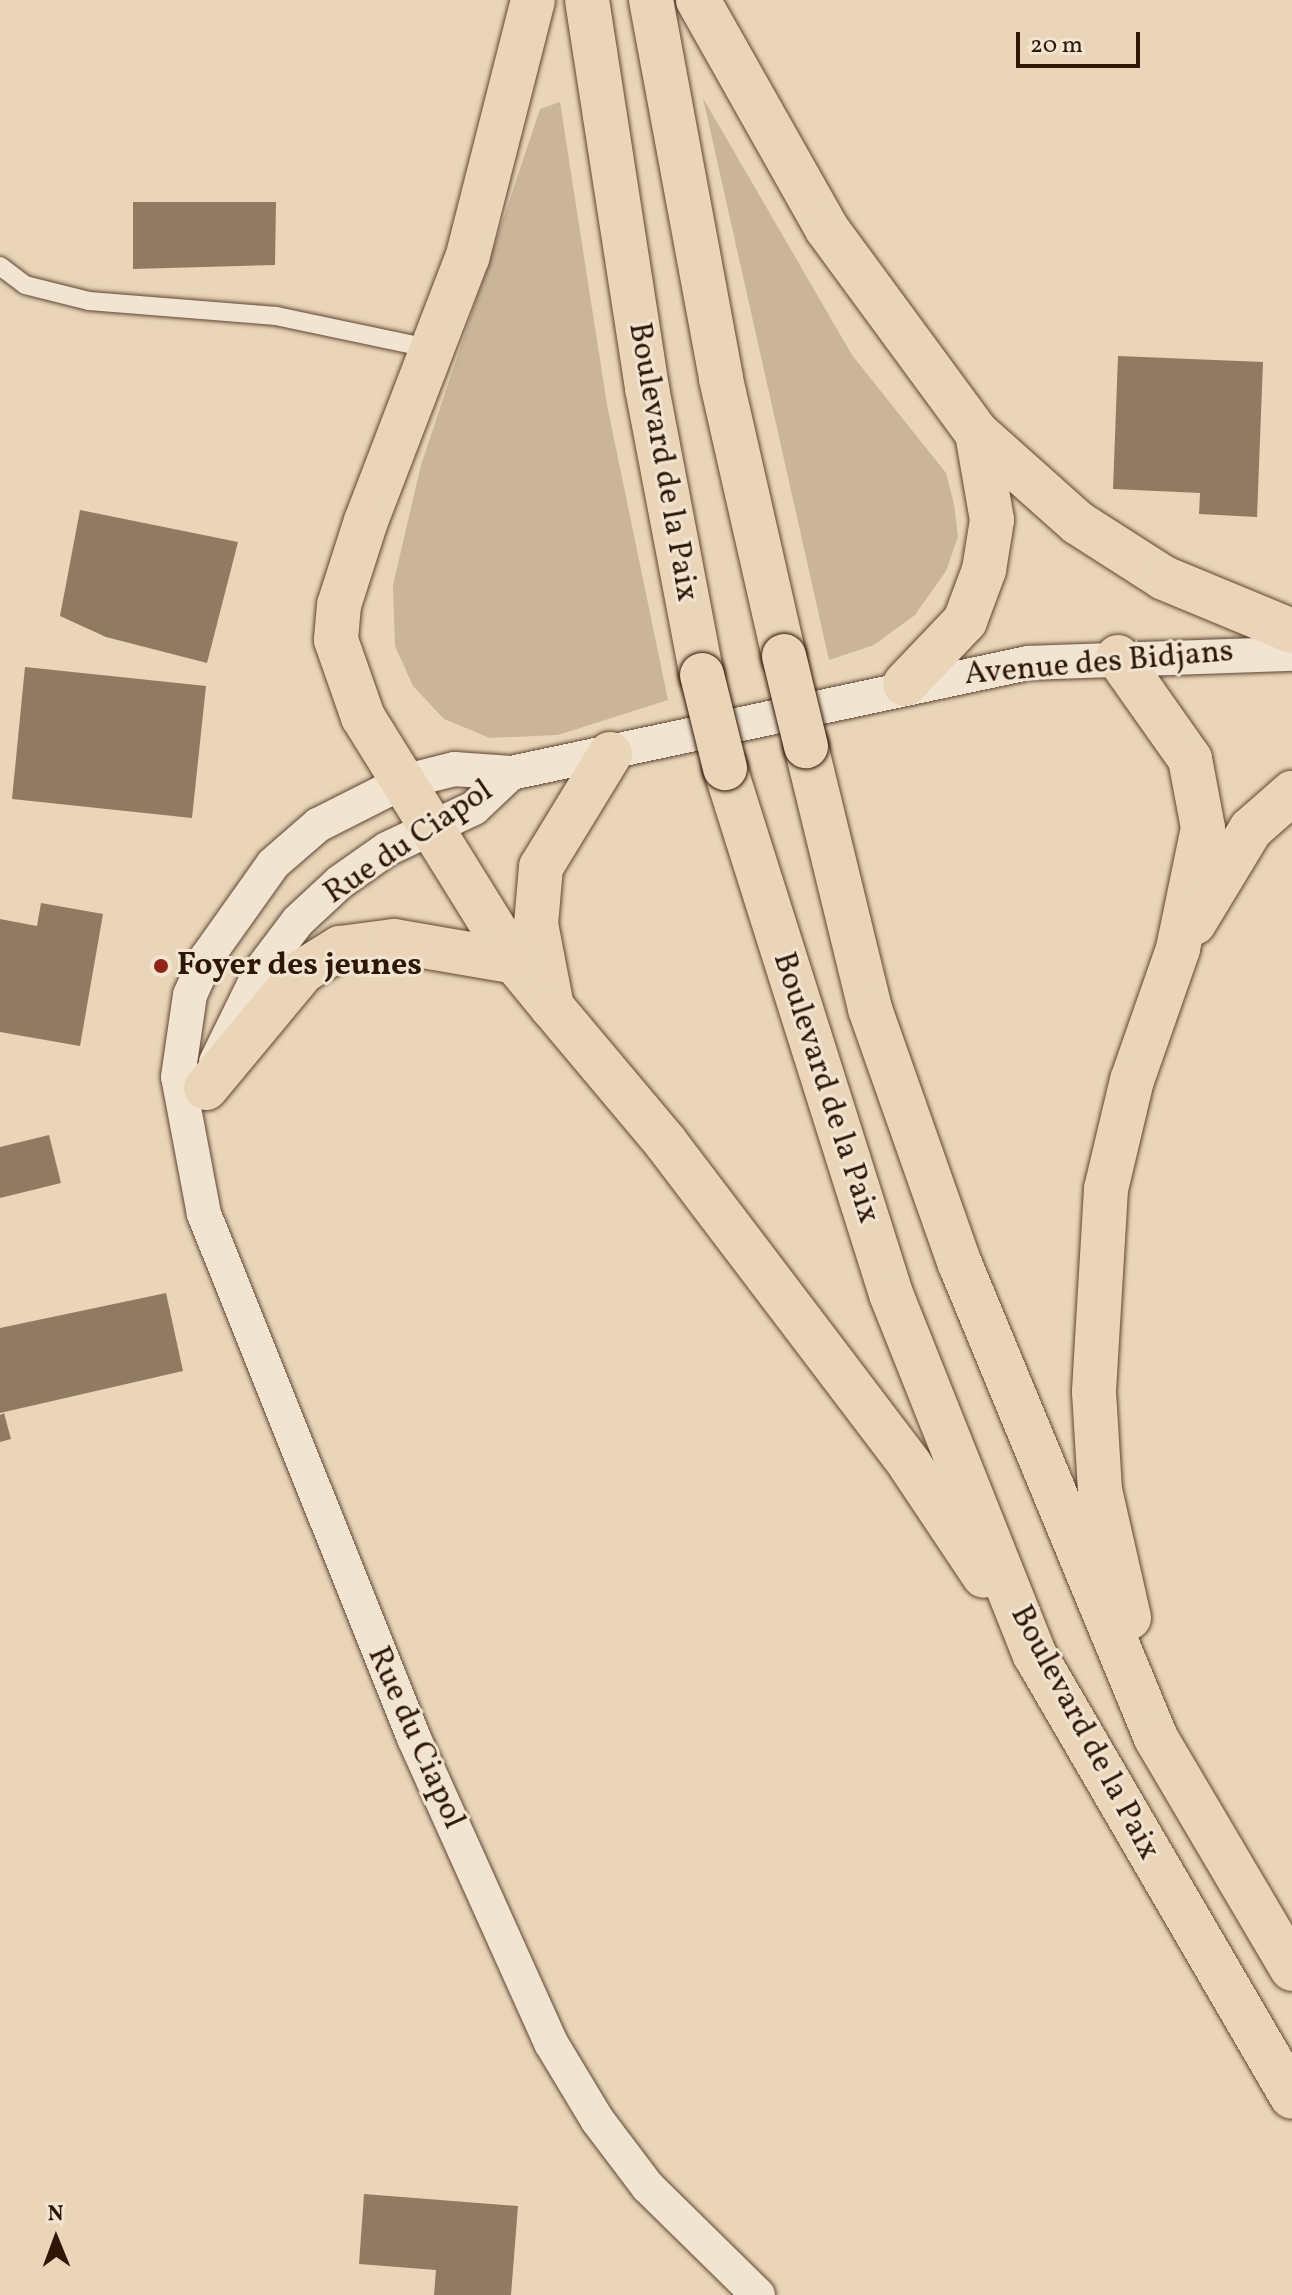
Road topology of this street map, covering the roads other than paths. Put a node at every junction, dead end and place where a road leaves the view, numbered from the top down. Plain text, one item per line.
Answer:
1 (533, 0) edge
2 (587, 0) edge
3 (651, 0) edge
4 (698, 0) edge
5 (0, 266) edge
6 (432, 349) junction
7 (977, 433) junction
8 (1292, 631) edge
9 (1292, 654) edge
10 (1118, 657) junction
11 (905, 684) junction
12 (766, 717) joint
13 (610, 754) junction
14 (511, 773) junction
15 (403, 782) junction
16 (1292, 793) edge
17 (430, 826) junction
18 (1178, 949) junction
19 (515, 962) junction
20 (552, 1007) junction
21 (196, 1104) junction
22 (1035, 1655) junction
23 (1156, 1738) junction
24 (1292, 1969) edge
25 (1292, 2097) edge
26 (758, 2295) edge

1 - 6 main road
2 - 22 main road, Boulevard de la Paix, bridge
3 - 23 main road, Boulevard de la Paix, bridge
4 - 7 main road
5 - 6 lane
6 - 15 main road
7 - 8 main road
7 - 11 main road
9 - 10 street, Avenue des Bidjans
10 - 11 street, Avenue des Bidjans
10 - 18 main road
11 - 12 street, Avenue des Bidjans
12 - 13 street, Rue du Ciapol
13 - 14 street, Rue du Ciapol
13 - 20 main road
14 - 15 street, Rue du Ciapol
14 - 17 street, Rue du Ciapol
15 - 17 main road
15 - 21 street, Rue du Ciapol
16 - 18 main road
17 - 19 main road
17 - 21 street, Rue du Ciapol
18 - 23 main road
19 - 20 main road
19 - 21 main road
20 - 22 main road
21 - 26 street, Rue du Ciapol
22 - 25 main road, Boulevard de la Paix
23 - 24 main road, Boulevard de la Paix

